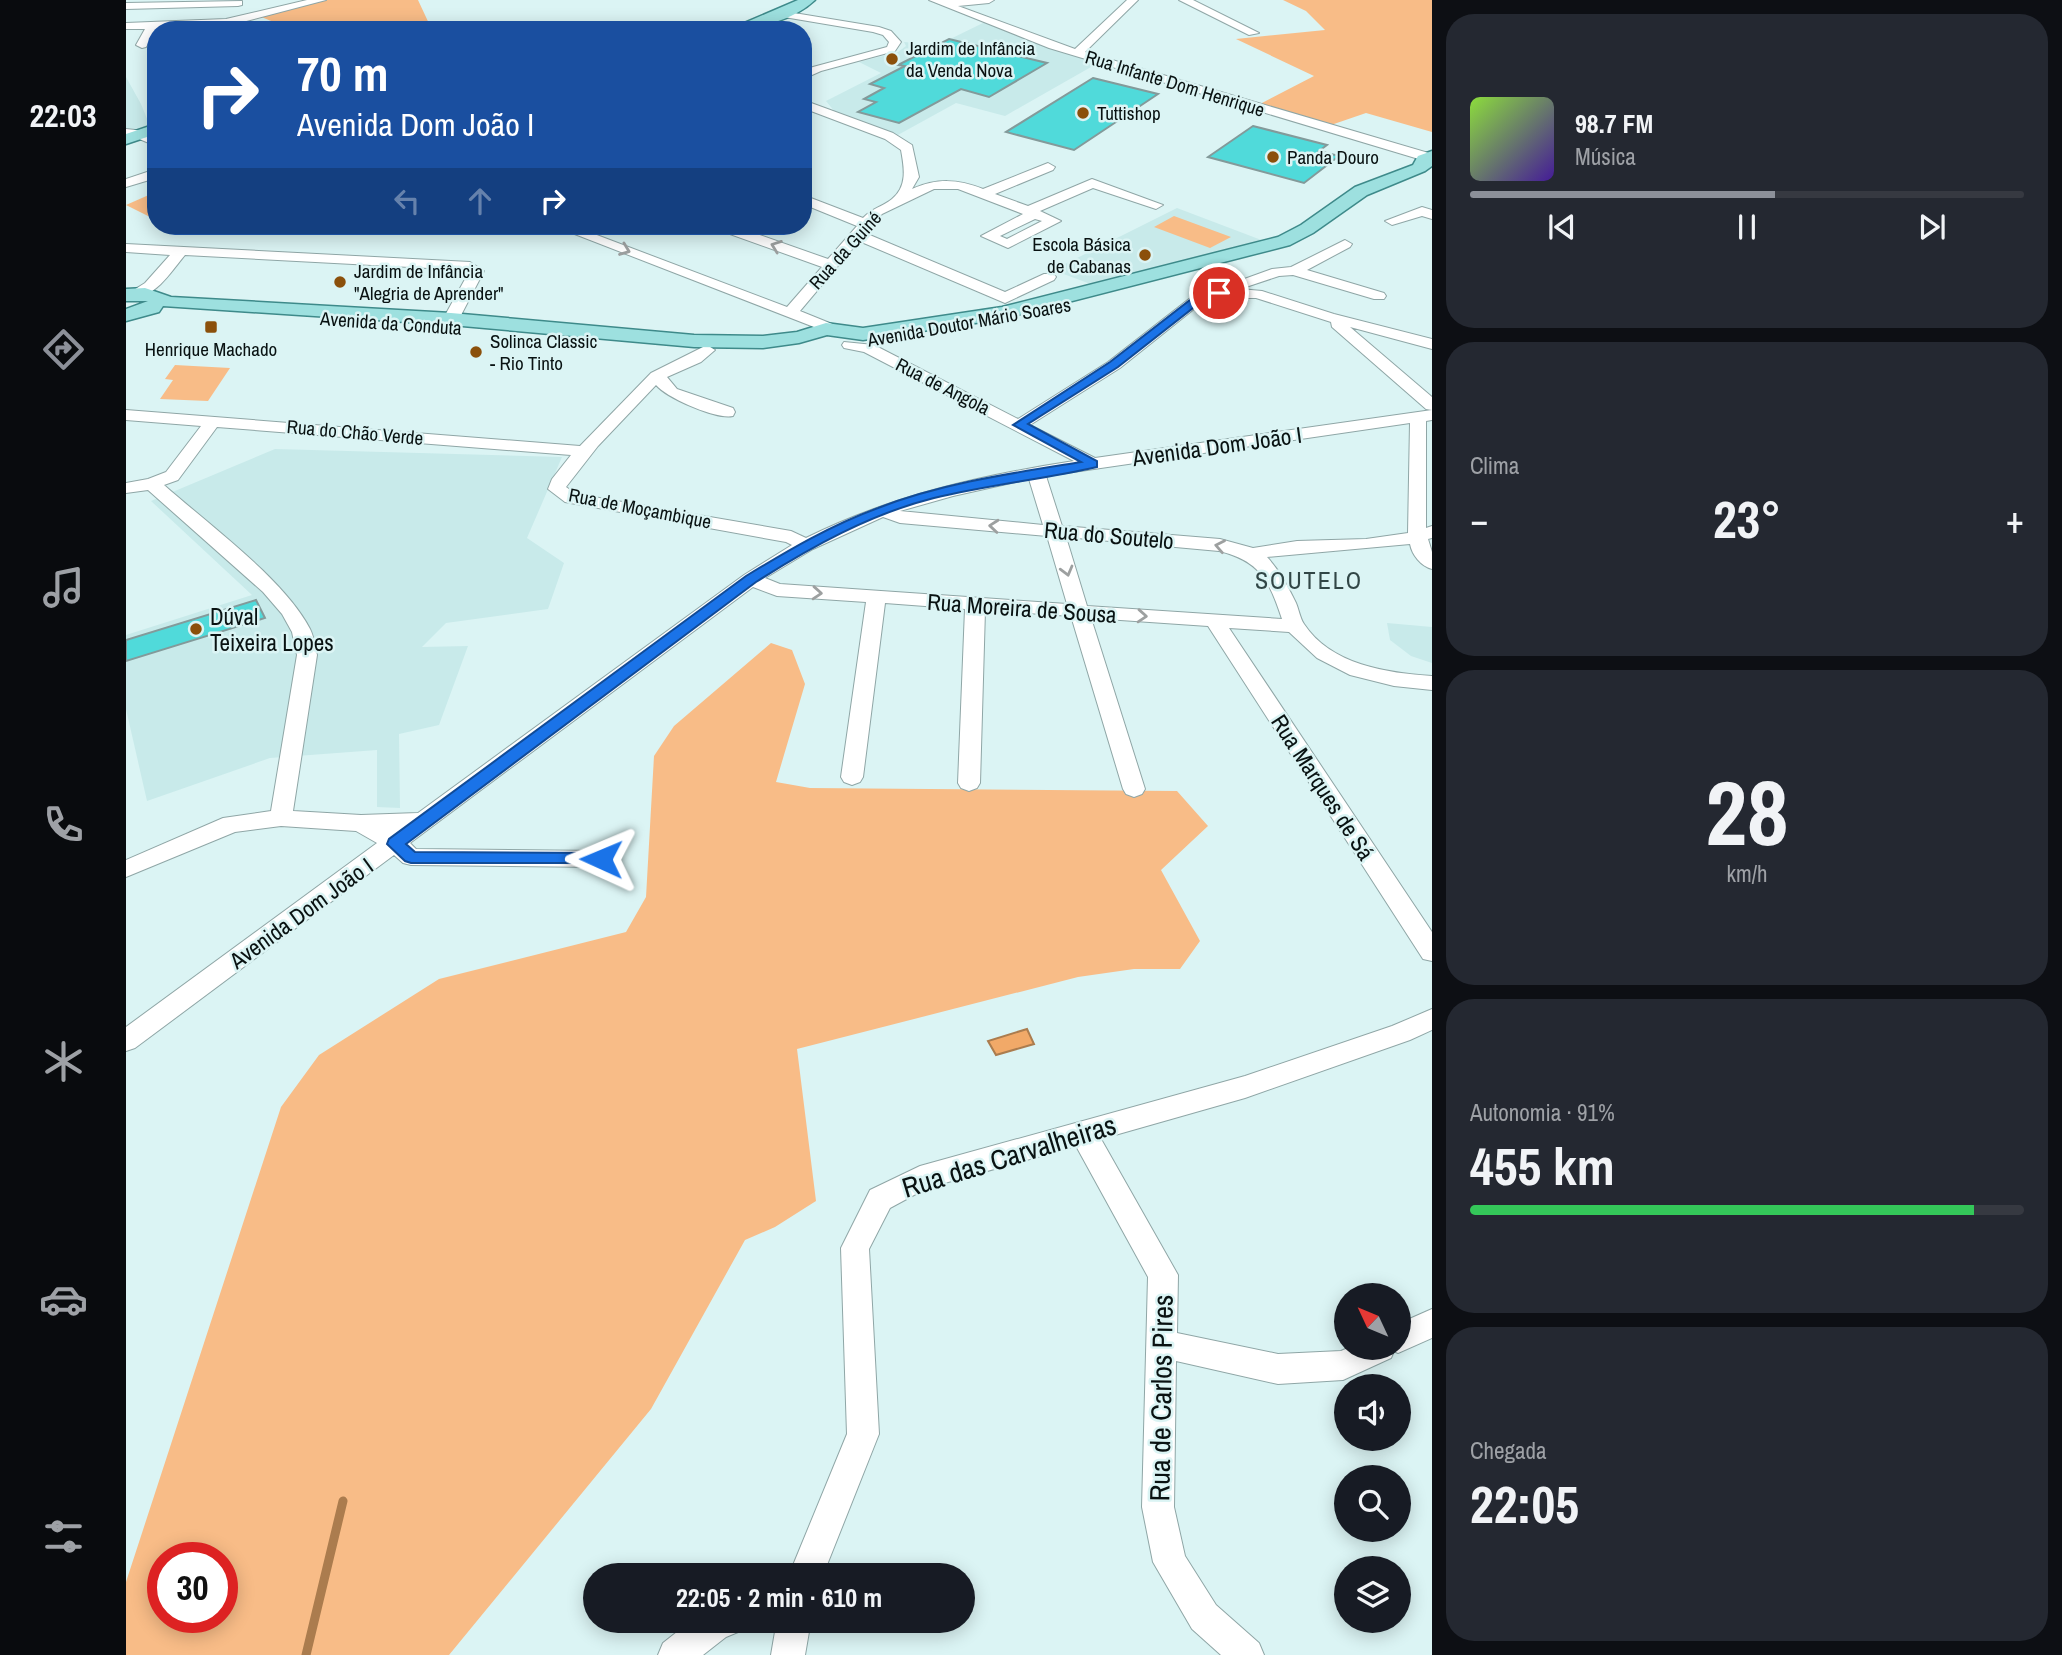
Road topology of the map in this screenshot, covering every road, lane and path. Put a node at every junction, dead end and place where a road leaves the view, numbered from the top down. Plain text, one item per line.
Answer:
1 (321, 0) edge
2 (808, 0) edge
3 (989, 0) edge
4 (1133, 0) edge
5 (1184, 0) edge
6 (239, 2) edge
7 (939, 2) edge
8 (126, 6) edge
9 (782, 14) junction
10 (231, 21) edge
11 (241, 21) edge
12 (761, 21) edge
13 (784, 21) edge
14 (147, 25) edge
15 (126, 26) edge
16 (1253, 33) dead end
17 (1077, 53) junction
18 (812, 72) edge
19 (812, 107) edge
20 (1427, 162) edge
21 (1048, 166) dead end
22 (147, 176) edge
23 (147, 180) edge
24 (126, 183) edge
25 (985, 193) junction
26 (900, 199) junction
27 (812, 204) edge
28 (1156, 205) dead end
29 (1432, 215) edge
30 (1392, 221) dead end
31 (861, 229) junction
32 (585, 235) edge
33 (746, 235) edge
34 (1345, 244) dead end
35 (126, 248) edge
36 (181, 251) junction
37 (830, 265) junction
38 (1294, 271) junction
39 (1049, 277) dead end
40 (1255, 286) junction
41 (1379, 296) dead end
42 (139, 303) edge
43 (792, 311) junction
44 (1329, 317) junction
45 (452, 319) junction
46 (822, 329) junction
47 (1391, 333) junction
48 (1359, 341) junction
49 (858, 342) junction
50 (1432, 344) edge
51 (707, 350) junction
52 (657, 376) junction
53 (727, 412) dead end
54 (1427, 412) edge
55 (126, 415) edge
56 (214, 421) junction
57 (1019, 425) junction
58 (583, 451) junction
59 (1093, 464) junction
60 (1036, 472) junction
61 (152, 484) junction
62 (126, 488) edge
63 (883, 510) junction
64 (1056, 531) junction
65 (1425, 535) edge
66 (806, 545) junction
67 (1252, 554) junction
68 (1432, 564) edge
69 (751, 579) junction
70 (876, 598) junction
71 (975, 605) junction
72 (1077, 611) junction
73 (1215, 621) junction
74 (1294, 626) junction
75 (1401, 681) junction
76 (1432, 683) edge
77 (1432, 694) edge
78 (852, 777) dead end
79 (969, 783) dead end
80 (1134, 789) dead end
81 (281, 818) junction
82 (425, 821) junction
83 (361, 823) junction
84 (395, 844) junction
85 (601, 859) dead end
86 (126, 869) edge
87 (1432, 952) edge
88 (1432, 1019) edge
89 (126, 1041) edge
90 (1083, 1132) junction
91 (1432, 1322) edge
92 (1411, 1332) edge
93 (1162, 1344) junction
94 (1354, 1360) edge
95 (811, 1563) edge
96 (704, 1633) edge
97 (792, 1633) edge
98 (675, 1655) edge
99 (788, 1655) edge
100 (1247, 1655) edge

1 - 11 street
2 - 9 main road
3 - 7 street
4 - 17 street
5 - 16 street
6 - 8 street
6 - 10 street
7 - 17 street, Rua Infante Dom Henrique
9 - 12 main road
9 - 13 street
9 - 18 street
14 - 15 street
17 - 20 street, Rua Infante Dom Henrique
19 - 26 street
20 - 49 main road, Avenida Doutor Mário Soares
21 - 25 street
22 - 24 street
23 - 24 street
25 - 26 street, Rua da Guiné
25 - 28 street
26 - 31 street, Rua da Guiné
27 - 31 street
29 - 30 street
31 - 37 street, Rua da Guiné
31 - 39 street
32 -> 43 street, Rua de Angola
37 -> 33 street
34 - 38 street
35 - 36 street
36 - 42 street
36 - 45 street
37 - 43 street, Rua da Guiné
38 - 40 street
38 - 41 street
40 - 44 street
40 - 57 street
42 - 45 main road, Avenida da Conduta
42 - 51 main road, Avenida da Conduta
43 - 46 street, Rua de Angola
44 - 47 street
44 - 48 street
45 - 46 main road, Avenida da Conduta
46 - 49 main road, Rua de Angola
47 - 48 street
47 - 50 street
48 - 54 street
49 - 51 main road, Avenida da Conduta
49 - 57 street, Rua de Angola
51 - 52 street, Rua de Moçambique
52 - 53 street
52 - 58 street, Rua de Moçambique
54 - 59 street, Avenida Dom João I
54 - 65 street
55 - 56 street, Rua do Chão Verde
56 - 58 street, Rua do Chão Verde
56 - 61 street
57 - 59 street, Rua de Angola
58 - 66 street, Rua de Moçambique
59 - 60 street, Avenida Dom João I
60 - 63 street, Avenida Dom João I
60 - 64 street
61 - 62 street
61 - 81 street
64 -> 63 street, Rua do Soutelo
63 - 66 street, Avenida Dom João I
67 -> 64 street, Rua do Soutelo
64 -> 72 street
65 - 67 street
65 - 68 street
66 - 69 street, Avenida Dom João I
67 - 74 street
69 -> 70 street, Rua Moreira de Sousa
69 - 82 street, Avenida Dom João I
70 - 71 street, Rua Moreira de Sousa
70 - 78 street
71 - 72 street, Rua Moreira de Sousa
71 - 79 street
72 -> 73 street, Rua Moreira de Sousa
72 - 80 street
73 - 74 street, Rua Moreira de Sousa
73 - 87 street, Rua Marques de Sá
74 - 75 street
75 - 76 street
75 - 77 street
81 - 83 street
81 - 86 street
82 - 83 street
82 - 84 street, Avenida Dom João I
83 - 84 street
84 - 85 street
84 - 89 street, Avenida Dom João I
88 - 90 street, Rua das Carvalheiras
90 - 93 street, Rua de Carlos Pires
90 - 95 street, Rua das Carvalheiras
91 - 92 street
93 - 94 street
93 - 100 street, Rua de Carlos Pires
96 - 98 street
97 - 99 street

